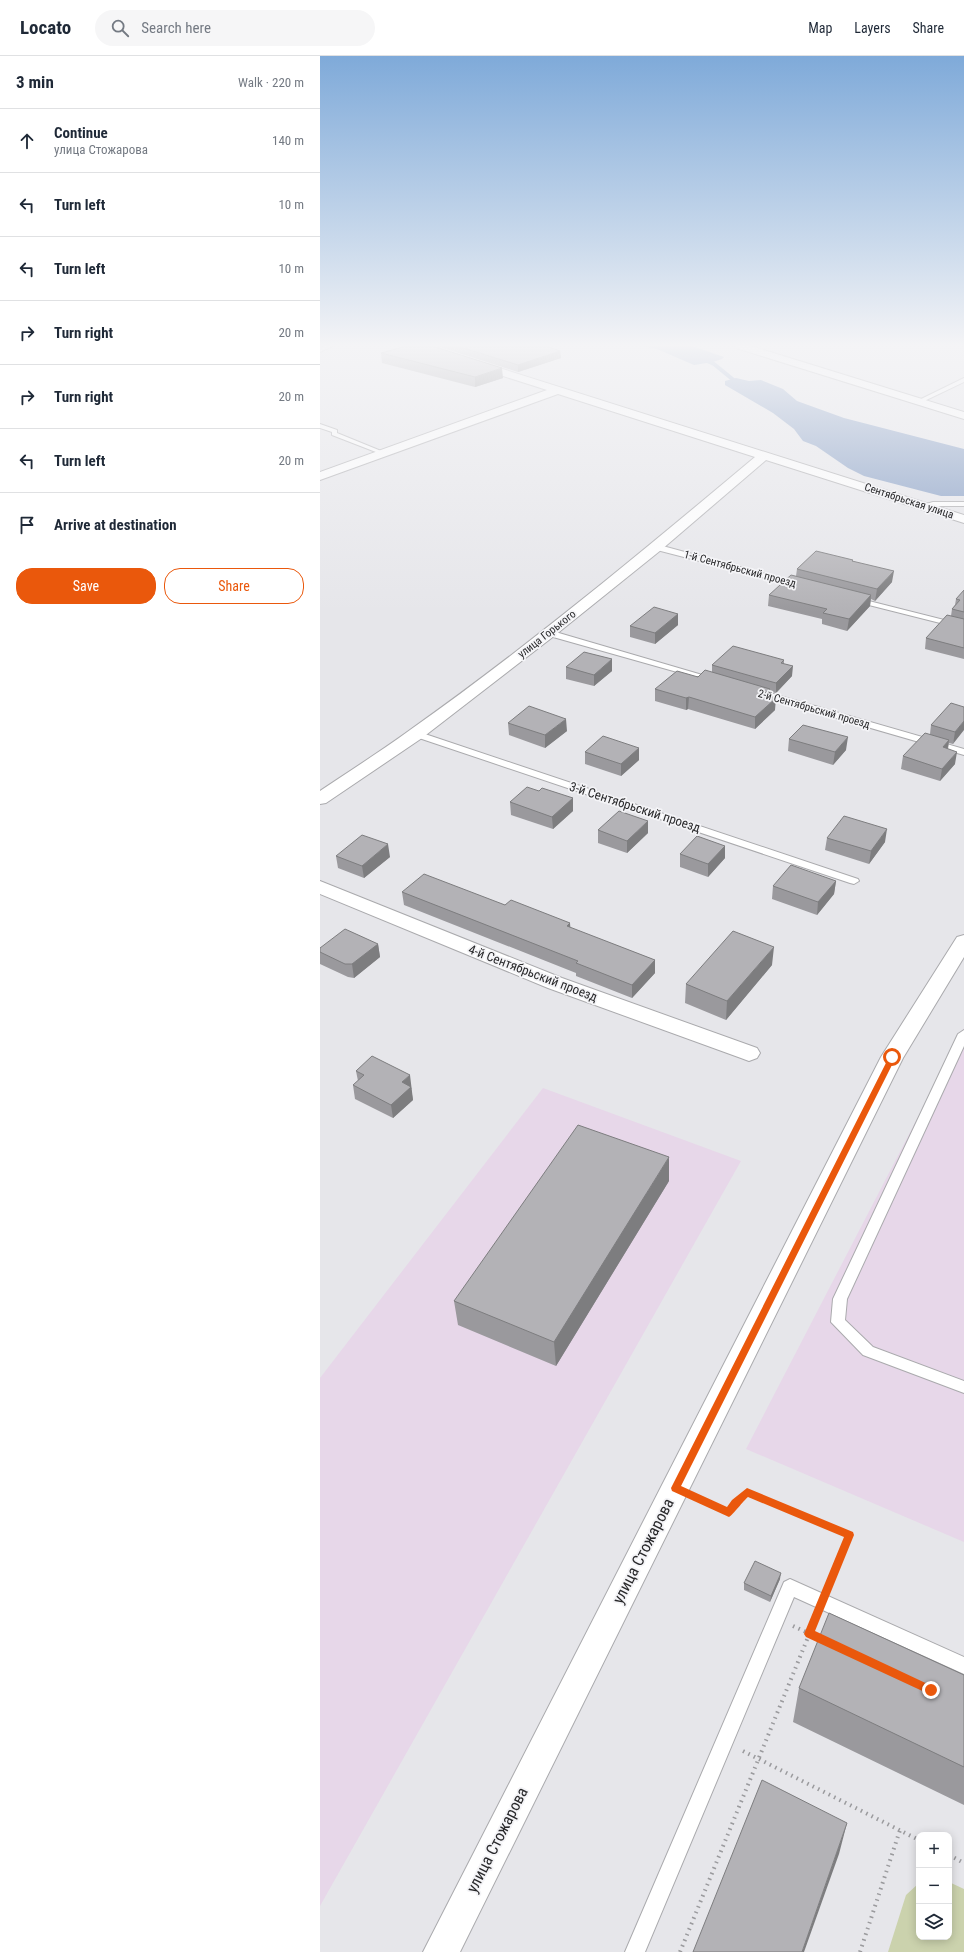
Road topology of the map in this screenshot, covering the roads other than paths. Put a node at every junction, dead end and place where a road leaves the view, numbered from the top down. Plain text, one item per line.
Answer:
1 (335, 434) edge
2 (434, 434) edge
3 (699, 434) edge
4 (383, 453) junction
5 (764, 455) junction
6 (320, 476) edge
7 (964, 504) edge
8 (922, 506) junction
9 (964, 519) edge
10 (656, 547) junction
11 (810, 587) edge
12 (848, 597) edge
13 (964, 627) edge
14 (550, 633) junction
15 (718, 681) edge
16 (749, 690) edge
17 (416, 734) junction
18 (964, 752) edge
19 (320, 798) edge
20 (854, 880) dead end
21 (320, 886) edge
22 (964, 941) edge
23 (964, 1034) edge
24 (749, 1053) dead end
25 (964, 1387) edge
26 (964, 1666) edge
27 (441, 1952) edge
28 (635, 1952) edge

1 - 4 lane
2 - 4 street
3 - 5 street, Сентябрьская улица
4 - 6 street
5 - 8 street, Сентябрьская улица
5 - 10 street, улица Горького
7 - 8 lane
8 - 9 street, Сентябрьская улица
10 - 11 lane, 1-й Сентябрьский проезд
10 - 14 street, улица Горького
12 - 13 lane
14 - 15 lane
14 - 17 street, улица Горького
16 - 18 lane, 2-й Сентябрьский проезд
17 - 19 street, улица Горького
17 - 20 lane, 3-й Сентябрьский проезд
21 - 24 street, 4-й Сентябрьский проезд
22 - 27 street, улица Стожарова
23 - 25 lane
26 - 28 lane

